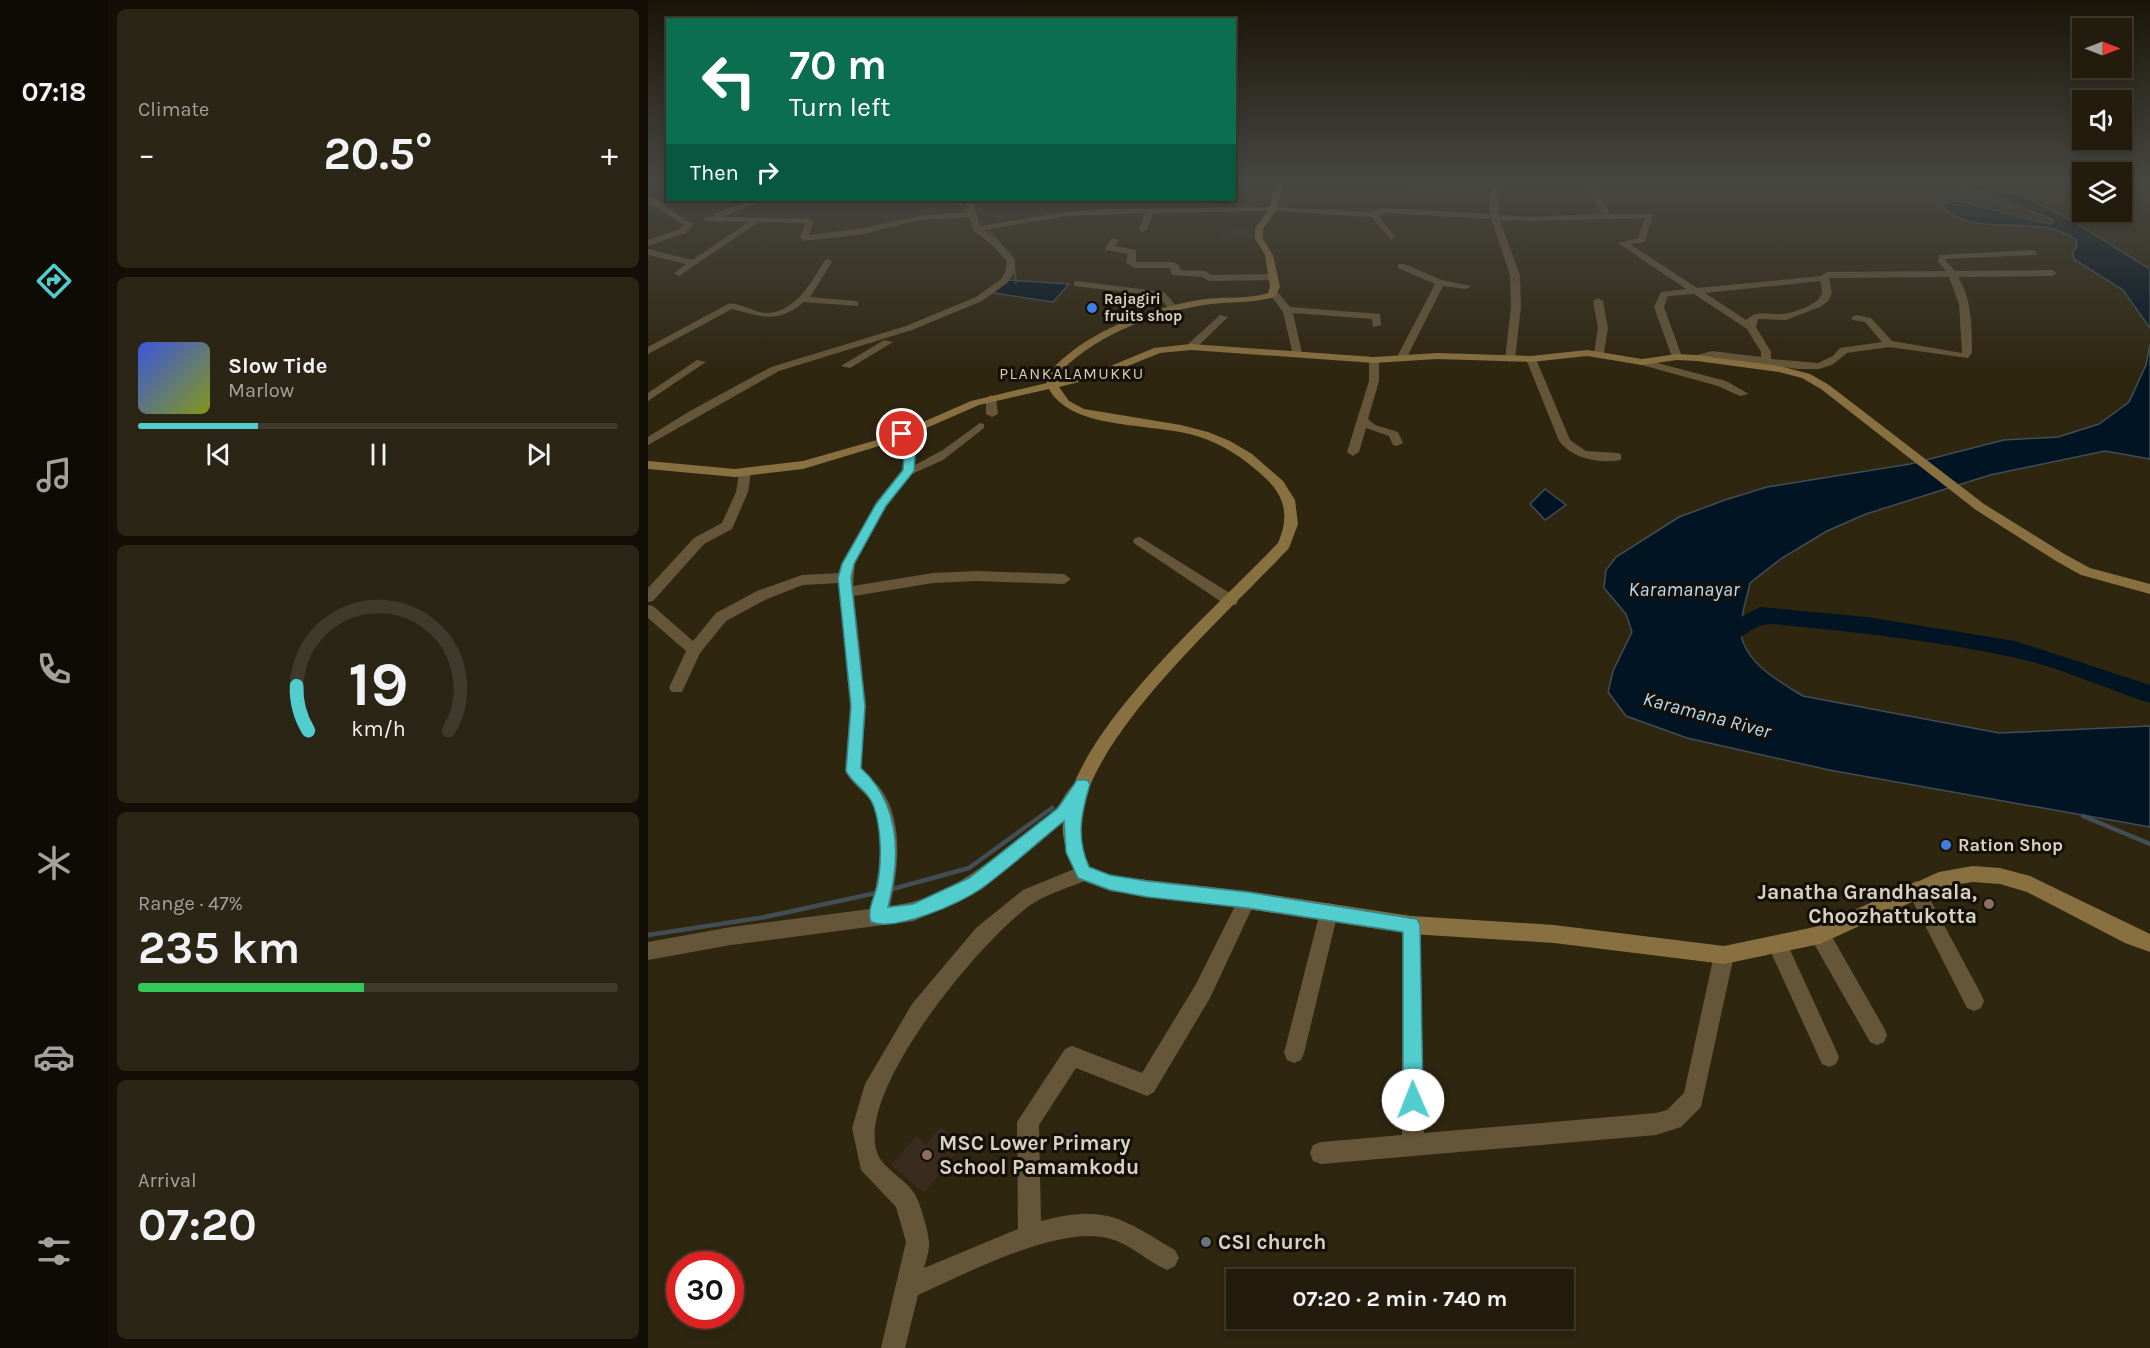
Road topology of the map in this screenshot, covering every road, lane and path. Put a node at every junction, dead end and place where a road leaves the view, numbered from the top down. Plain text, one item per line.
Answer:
1 (719, 246) edge
2 (998, 246) edge
3 (1110, 246) edge
4 (1263, 246) edge
5 (1507, 246) edge
6 (1627, 246) edge
7 (648, 252) edge
8 (2033, 253) dead end
9 (828, 262) dead end
10 (693, 263) junction
11 (1401, 266) dead end
12 (679, 273) dead end
13 (2052, 273) dead end
14 (1955, 274) junction
15 (1273, 277) junction
16 (1824, 278) junction
17 (1440, 283) junction
18 (1077, 284) dead end
19 (1466, 286) dead end
20 (1695, 290) junction
21 (1274, 293) junction
22 (804, 299) junction
23 (1598, 301) dead end
24 (855, 304) dead end
25 (1173, 308) junction
26 (1287, 310) junction
27 (1223, 317) dead end
28 (1856, 318) dead end
29 (1376, 325) dead end
30 (1751, 327) junction
31 (909, 328) junction
32 (1888, 344) junction
33 (1191, 347) junction
34 (648, 351) edge
35 (1297, 353) junction
36 (1599, 353) junction
37 (1402, 357) junction
38 (1677, 357) junction
39 (1697, 358) junction
40 (1510, 359) junction
41 (1531, 359) junction
42 (1374, 360) junction
43 (1766, 360) junction
44 (701, 362) dead end
45 (1642, 362) junction
46 (846, 366) dead end
47 (1052, 385) junction
48 (1744, 394) dead end
49 (648, 398) edge
50 (990, 398) junction
51 (992, 414) dead end
52 (1362, 419) junction
53 (980, 426) dead end
54 (902, 434) junction
55 (648, 442) edge
56 (1397, 443) dead end
57 (1353, 452) dead end
58 (1617, 457) dead end
59 (648, 465) edge
60 (908, 471) junction
61 (745, 473) junction
62 (1140, 541) dead end
63 (1064, 579) dead end
64 (845, 585) junction
65 (2150, 589) edge
66 (648, 597) edge
67 (1231, 601) junction
68 (648, 610) edge
69 (694, 650) junction
70 (677, 688) dead end
71 (1082, 784) junction
72 (1084, 873) junction
73 (1916, 890) junction
74 (1247, 900) junction
75 (1329, 912) junction
76 (877, 916) junction
77 (1411, 925) junction
78 (1820, 935) junction
79 (2150, 943) edge
80 (1778, 946) junction
81 (648, 951) edge
82 (1724, 955) junction
83 (1974, 1001) dead end
84 (1877, 1035) dead end
85 (1294, 1053) dead end
86 (1829, 1057) dead end
87 (1413, 1144) junction
88 (1321, 1153) dead end
89 (1030, 1236) junction
90 (1167, 1258) dead end
91 (908, 1287) junction
92 (893, 1348) edge

1 - 10 street
2 - 31 street
3 - 15 street
4 - 15 main road
5 - 40 street
6 - 20 street
7 - 10 street
8 - 14 street
9 - 22 street
10 - 12 street
11 - 17 street
13 - 14 street
14 - 16 street
14 - 32 street
15 - 21 main road
16 - 20 street
16 - 30 street
17 - 19 street
17 - 37 street
18 - 25 street
20 - 30 street
20 - 38 street
21 - 25 main road
21 - 26 street
22 - 24 street
22 - 34 street
23 - 36 street
25 - 47 main road
26 - 29 street
26 - 35 street
27 - 33 street
28 - 32 street
30 - 43 street
31 - 46 street
31 - 55 street
32 - 43 street
33 - 35 main road
33 - 47 main road
35 - 42 main road
36 - 41 main road
36 - 45 main road
37 - 40 main road
37 - 42 main road
38 - 39 main road
38 - 45 main road
39 - 43 street
39 - 65 main road
40 - 41 main road
41 - 58 street
42 - 52 street
44 - 49 street
45 - 48 street
47 - 50 main road
47 - 67 main road
50 - 51 street
50 - 54 main road
52 - 56 street
52 - 57 street
53 - 60 street
54 - 60 street
54 - 61 main road
59 - 61 main road
60 - 64 street
61 - 66 street
62 - 67 street
63 - 64 street
64 - 69 street
64 - 76 street
67 - 71 main road
68 - 69 street
69 - 70 street
71 - 72 main road
71 - 76 street
72 - 74 main road
72 - 91 street
73 - 78 main road
73 - 79 main road
73 - 83 street
74 - 75 main road
74 - 89 street
75 - 77 main road
75 - 85 street
76 - 81 street
77 - 82 main road
77 - 87 street
78 - 80 main road
78 - 84 street
80 - 82 main road
80 - 86 street
82 - 87 street
87 - 88 street
89 - 90 street
89 - 91 street
91 - 92 street

